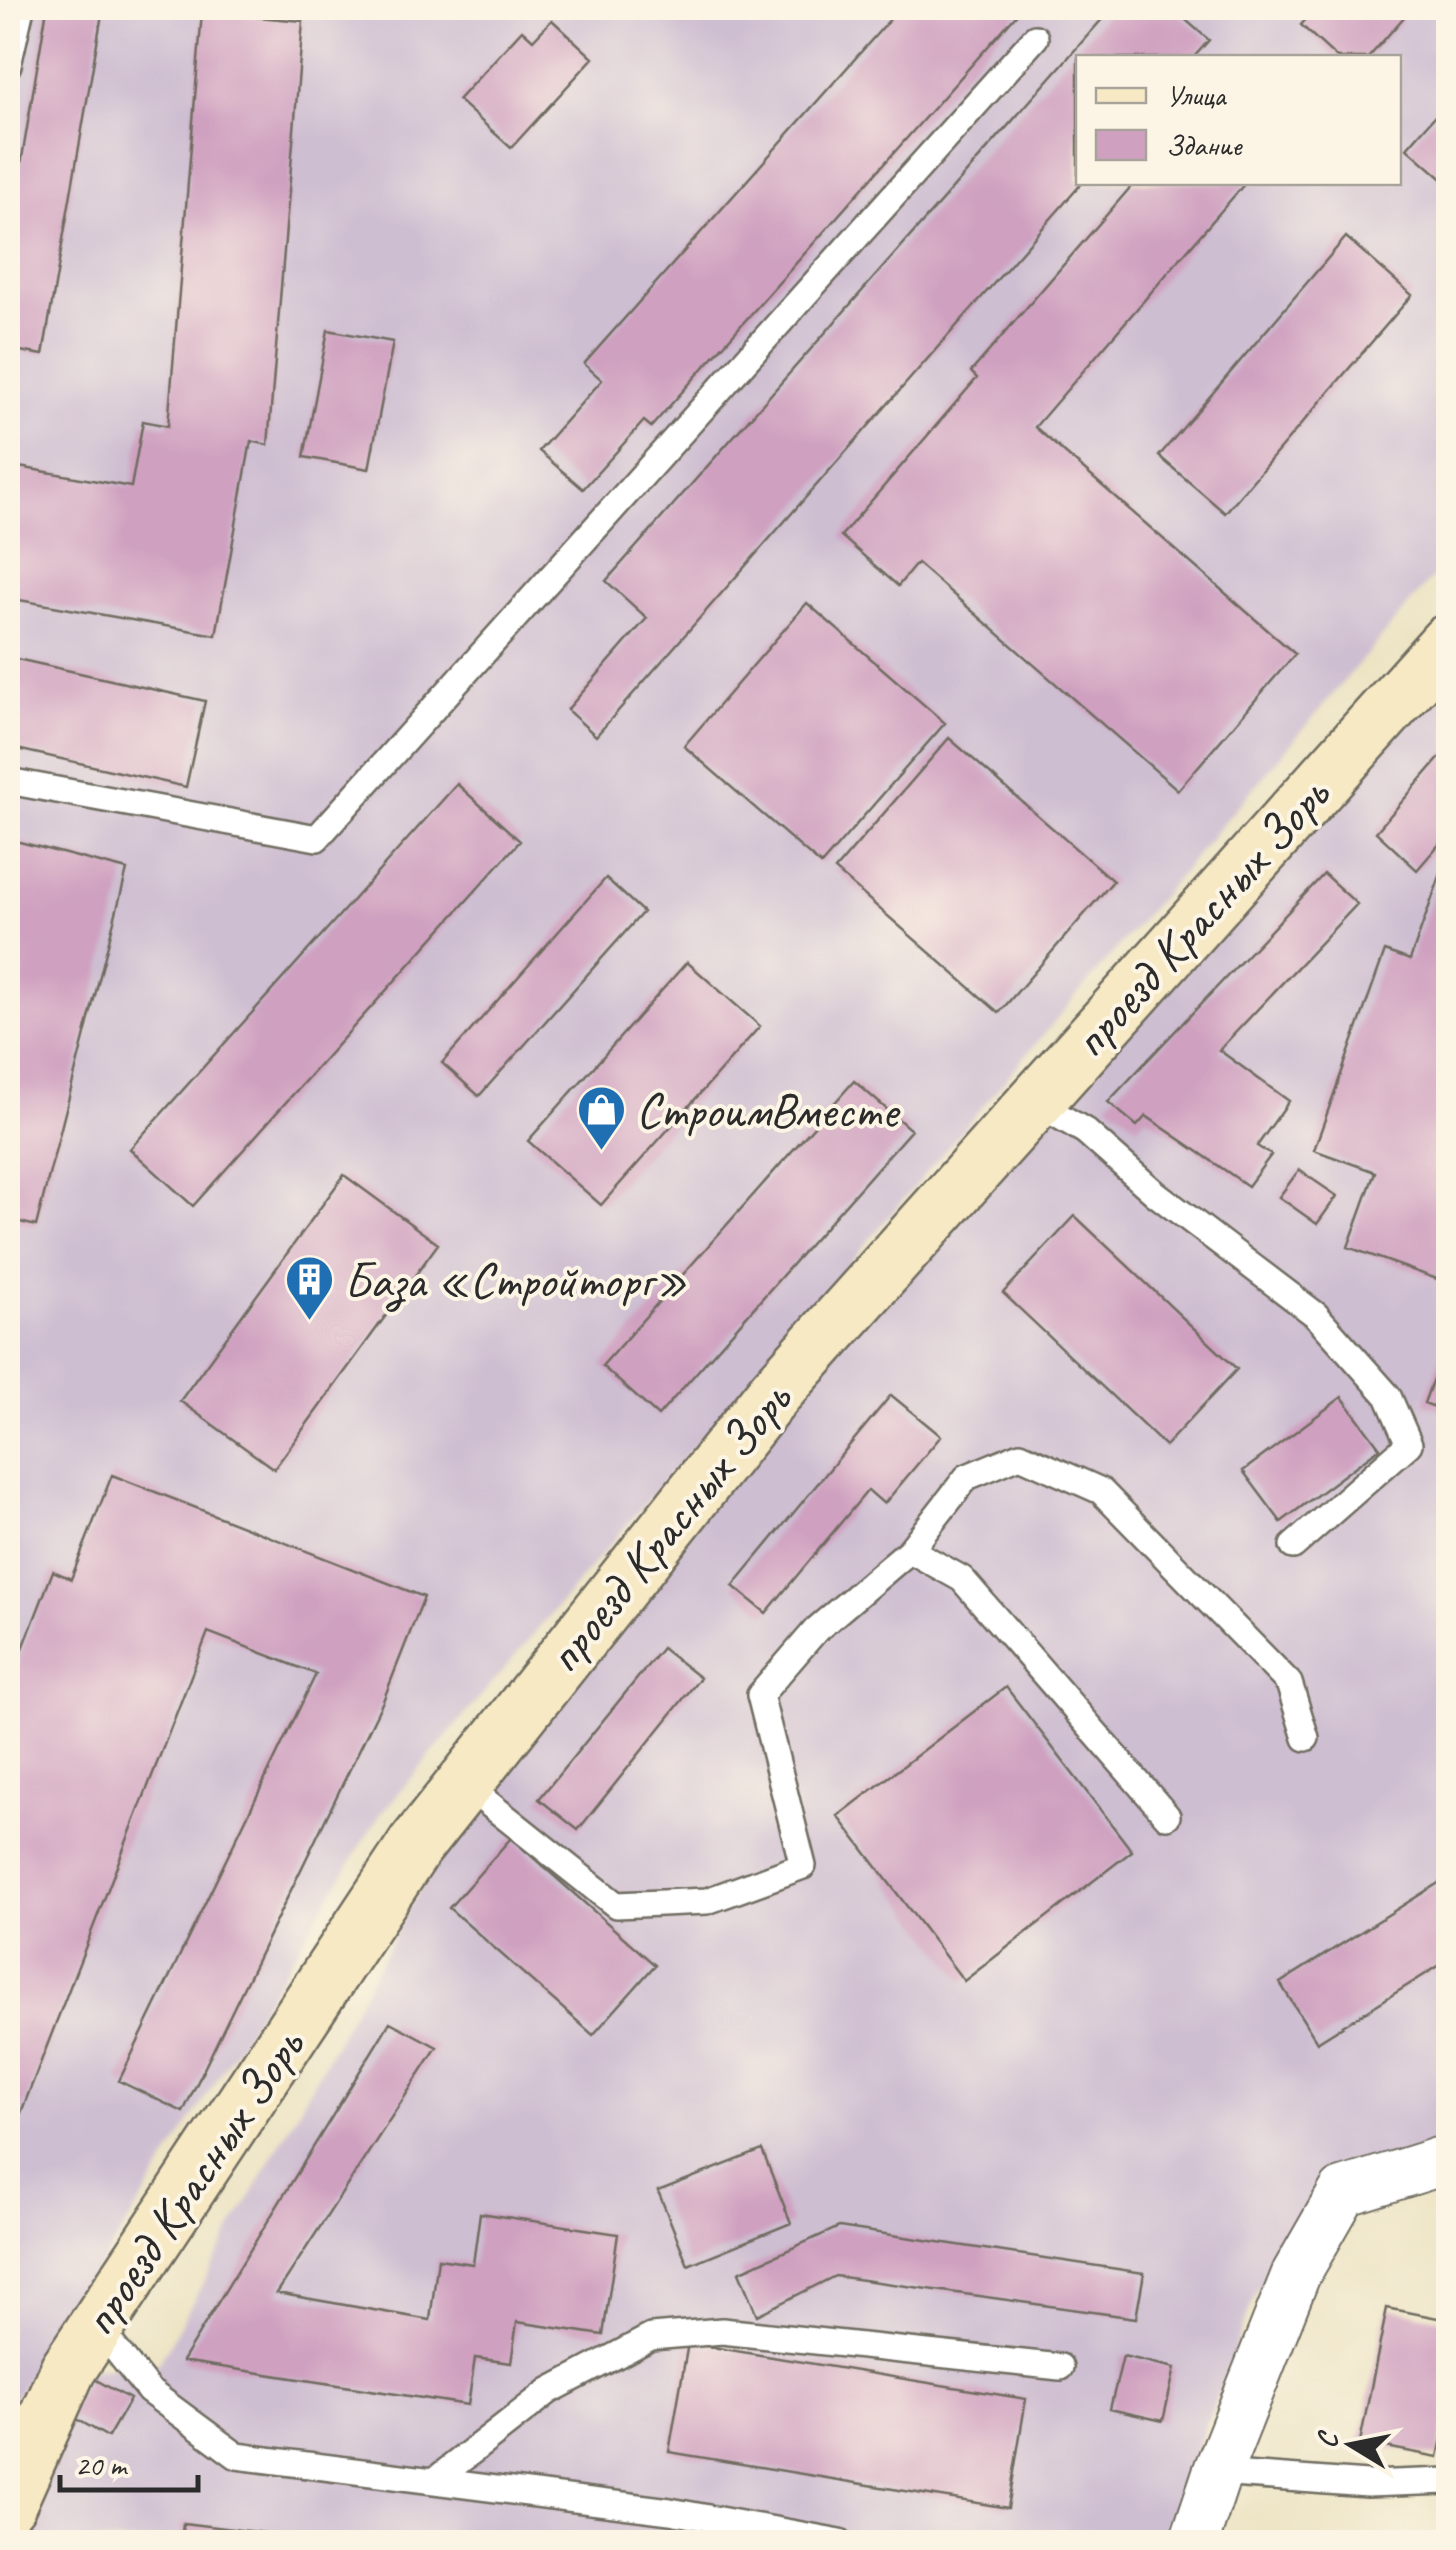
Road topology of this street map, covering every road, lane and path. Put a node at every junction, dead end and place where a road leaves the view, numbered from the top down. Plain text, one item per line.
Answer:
1 (21, 8) edge
2 (1035, 38) dead end
3 (8, 65) edge
4 (1448, 642) edge
5 (8, 780) edge
6 (1034, 1102) junction
7 (1293, 1546) dead end
8 (910, 1550) junction
9 (1306, 1738) dead end
10 (464, 1784) junction
11 (1167, 1816) dead end
12 (1448, 2159) edge
13 (97, 2326) junction
14 (1060, 2367) dead end
15 (1217, 2473) junction
16 (434, 2481) junction
17 (1448, 2481) edge
18 (8, 2504) edge
19 (840, 2542) edge
20 (1194, 2542) edge

1 - 3 lane
2 - 5 lane
4 - 6 street, проезд Красных Зорь
6 - 7 lane
6 - 10 street, проезд Красных Зорь
8 - 9 lane
8 - 10 lane
8 - 11 lane
10 - 13 street, проезд Красных Зорь
12 - 15 street
13 - 16 lane
13 - 18 street, проезд Красных Зорь
14 - 16 lane
15 - 17 lane
15 - 20 street
16 - 19 lane

